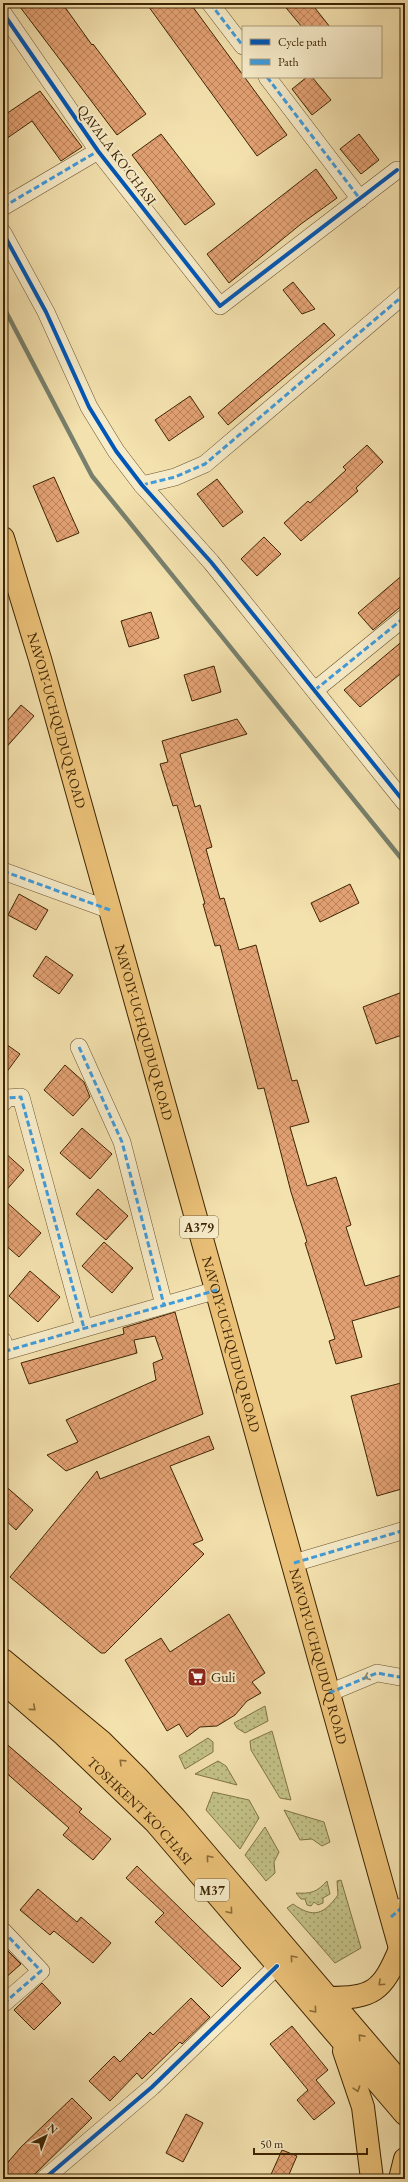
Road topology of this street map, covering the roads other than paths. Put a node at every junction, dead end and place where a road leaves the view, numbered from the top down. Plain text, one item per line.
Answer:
1 (210, 3) edge
2 (3, 13) edge
3 (242, 45) edge
4 (267, 78) edge
5 (98, 151) junction
6 (397, 170) dead end
7 (360, 199) junction
8 (3, 207) edge
9 (3, 233) edge
10 (405, 294) edge
11 (142, 485) junction
12 (3, 538) edge
13 (405, 617) edge
14 (315, 690) junction
15 (405, 803) edge
16 (3, 871) edge
17 (110, 910) junction
18 (80, 1047) dead end
19 (3, 1102) edge
20 (217, 1290) junction
21 (164, 1305) junction
22 (84, 1328) junction
23 (3, 1341) edge
24 (405, 1530) edge
25 (294, 1563) junction
26 (3, 1660) edge
27 (405, 1678) edge
28 (3, 1682) edge
29 (329, 1693) junction
30 (398, 1911) edge
31 (3, 1931) edge
32 (402, 1958) edge
33 (277, 1966) junction
34 (327, 1998) junction
35 (3, 2004) edge
36 (339, 2039) junction
37 (405, 2088) edge
38 (405, 2114) edge
39 (405, 2160) edge
40 (44, 2179) edge
41 (372, 2179) edge
42 (400, 2179) edge

1 - 3 street
2 - 5 street, QAVALA KO'CHASI
4 - 7 street
5 - 7 street, QAVALA KO'CHASI
5 - 8 street
6 - 7 street
9 - 11 street
10 - 11 street
11 - 14 street
12 - 17 main road, NAVOIY-UCHQUDUQ ROAD / A379
13 - 14 street
14 - 15 street
16 - 17 street
17 - 20 main road, NAVOIY-UCHQUDUQ ROAD / A379
18 - 21 street
19 - 22 street
20 - 21 street
20 - 25 main road, NAVOIY-UCHQUDUQ ROAD / A379
21 - 22 street
22 - 23 street
24 - 25 street
25 - 29 main road, NAVOIY-UCHQUDUQ ROAD / A379
34 -> 26 main road, TOSHKENT KO'CHASI / M37
27 -> 29 street
28 -> 33 main road, TOSHKENT KO'CHASI / M37
29 - 30 main road, NAVOIY-UCHQUDUQ ROAD / A379
30 - 32 main road, NAVOIY-UCHQUDUQ ROAD / A379
31 - 35 street
32 -> 34 main road
33 -> 36 main road, TOSHKENT KO'CHASI / M37
33 - 40 street
37 -> 34 main road, M37
36 - 38 main road, TOSHKENT KO'CHASI / M37
36 -> 41 main road
39 - 42 main road

